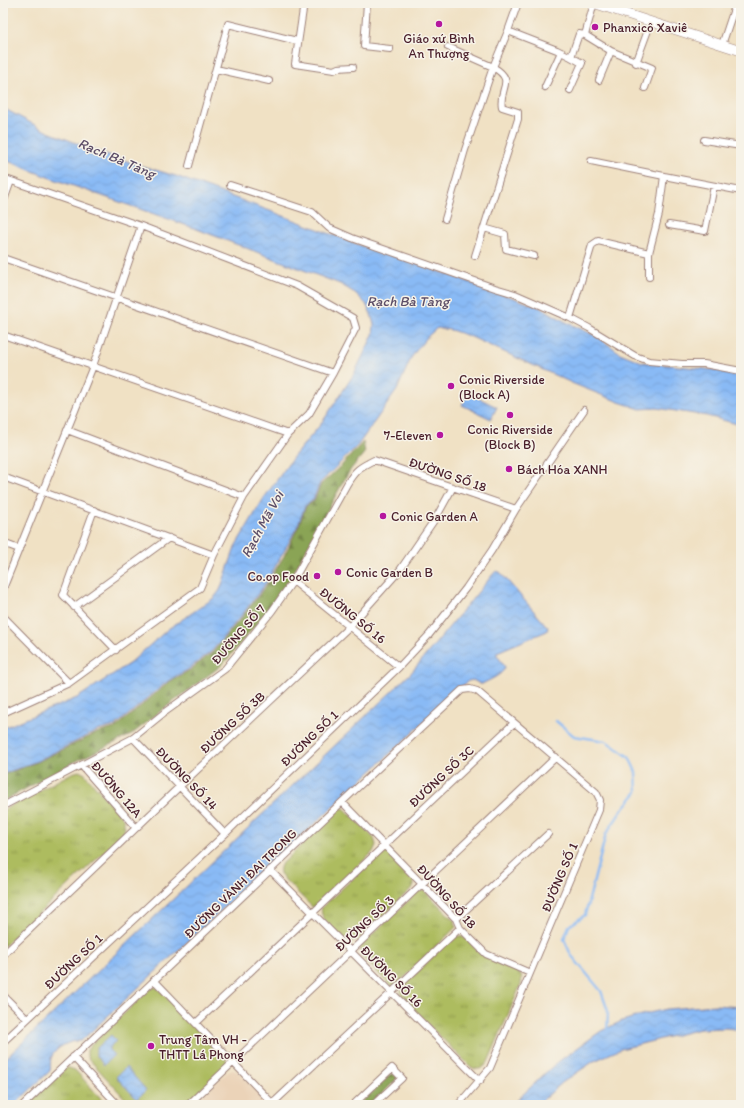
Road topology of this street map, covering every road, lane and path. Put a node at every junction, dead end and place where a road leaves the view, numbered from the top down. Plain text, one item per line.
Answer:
1 (304, 3) edge
2 (367, 3) edge
3 (518, 3) edge
4 (594, 3) edge
5 (736, 3) edge
6 (652, 22) junction
7 (508, 31) junction
8 (585, 35) junction
9 (297, 41) junction
10 (722, 45) junction
11 (448, 47) dead end
12 (390, 49) dead end
13 (612, 51) junction
14 (741, 51) edge
15 (561, 52) junction
16 (571, 57) junction
17 (636, 63) junction
18 (353, 67) dead end
19 (493, 67) junction
20 (216, 69) junction
21 (599, 80) dead end
22 (269, 81) dead end
23 (545, 87) dead end
24 (645, 88) dead end
25 (570, 90) dead end
26 (704, 140) dead end
27 (741, 146) edge
28 (591, 161) dead end
29 (189, 166) dead end
30 (664, 176) junction
31 (3, 178) edge
32 (11, 181) junction
33 (230, 185) dead end
34 (714, 186) junction
35 (741, 191) edge
36 (3, 203) edge
37 (445, 219) dead end
38 (669, 225) dead end
39 (141, 226) junction
40 (484, 228) junction
41 (649, 253) junction
42 (475, 256) dead end
43 (534, 256) dead end
44 (3, 258) edge
45 (649, 277) dead end
46 (117, 297) junction
47 (570, 318) junction
48 (3, 335) edge
49 (93, 366) junction
50 (741, 371) edge
51 (333, 372) junction
52 (584, 410) dead end
53 (67, 430) junction
54 (288, 434) junction
55 (374, 460) joint
56 (3, 477) edge
57 (453, 487) junction
58 (42, 491) junction
59 (244, 497) junction
60 (516, 509) junction
61 (94, 510) junction
62 (169, 538) junction
63 (3, 543) edge
64 (19, 549) junction
65 (214, 555) junction
66 (293, 581) junction
67 (3, 589) edge
68 (74, 607) junction
69 (3, 616) edge
70 (350, 626) junction
71 (116, 650) junction
72 (399, 667) junction
73 (69, 683) junction
74 (477, 691) joint
75 (3, 713) edge
76 (514, 723) junction
77 (133, 738) junction
78 (556, 757) junction
79 (81, 765) junction
80 (179, 787) junction
81 (342, 802) junction
82 (3, 806) edge
83 (136, 828) junction
84 (225, 834) junction
85 (548, 834) dead end
86 (384, 845) junction
87 (270, 870) junction
88 (421, 884) junction
89 (313, 912) junction
90 (456, 919) junction
91 (460, 928) junction
92 (351, 951) junction
93 (3, 955) edge
94 (530, 973) junction
95 (154, 980) junction
96 (392, 992) junction
97 (3, 995) edge
98 (27, 1020) junction
99 (196, 1023) junction
100 (3, 1042) edge
101 (73, 1057) junction
102 (233, 1063) junction
103 (480, 1081) junction
104 (273, 1104) edge
105 (23, 1105) edge
106 (118, 1105) edge
107 (188, 1105) edge
108 (353, 1105) edge
109 (373, 1105) edge
110 (458, 1105) edge

1 - 9 street
2 - 12 street
3 - 7 street
4 - 6 main road
4 - 8 street
5 - 10 street
6 - 10 main road
6 - 17 street
7 - 15 street
7 - 19 street
8 - 13 street
8 - 16 street
9 - 18 street
9 - 20 street
10 - 14 main road
11 - 19 street
13 - 17 street
13 - 21 street
15 - 16 street
15 - 23 street
16 - 25 street
17 - 24 street
19 - 37 street
19 - 40 street
20 - 22 street
20 - 29 street
26 - 27 street
28 - 30 street
30 - 34 street
30 - 41 street
31 - 32 street
32 - 36 street
32 - 39 street
33 - 47 street
34 - 35 street
34 - 38 street
39 - 46 street
39 - 51 street
40 - 42 street
40 - 43 street
41 - 45 street
41 - 47 street
44 - 46 street
46 - 49 street
46 - 51 street
47 - 50 street
48 - 49 street
49 - 53 street
49 - 54 street
51 - 54 street
52 - 60 street, ĐƯỜNG SỐ 1
53 - 58 street
53 - 59 street
54 - 59 street
55 - 57 street, ĐƯỜNG SỐ 18
55 - 66 street, ĐƯỜNG SỐ 7
56 - 58 street
57 - 60 street, ĐƯỜNG SỐ 18
57 - 70 street, ĐƯỜNG SỐ 3B
58 - 61 street
58 - 64 street
59 - 65 street
60 - 72 street, ĐƯỜNG SỐ 1
61 - 62 street
61 - 68 street
62 - 65 street
62 - 68 street
63 - 64 street
64 - 67 street
65 - 71 street
66 - 70 street, ĐƯỜNG SỐ 16
66 - 77 street, ĐƯỜNG SỐ 7
68 - 71 street
69 - 73 street
70 - 72 street, ĐƯỜNG SỐ 16
70 - 80 street, ĐƯỜNG SỐ 3B
71 - 73 street
72 - 84 street, ĐƯỜNG SỐ 1
73 - 75 street
74 - 76 street, ĐƯỜNG SỐ 1
74 - 81 street, ĐƯỜNG VÀNH ĐAI TRONG
76 - 78 street, ĐƯỜNG SỐ 1
76 - 86 street, ĐƯỜNG SỐ 3C
77 - 79 street, ĐƯỜNG SỐ 7
77 - 80 street, ĐƯỜNG SỐ 14
78 - 88 street, ĐƯỜNG SỐ 3
78 - 94 street, ĐƯỜNG SỐ 1
79 - 82 street, ĐƯỜNG SỐ 7
79 - 83 street, ĐƯỜNG 12A
80 - 83 street, ĐƯỜNG SỐ 3B
80 - 84 street, ĐƯỜNG SỐ 14
81 - 86 street, ĐƯỜNG SỐ 18
81 - 87 street, ĐƯỜNG VÀNH ĐAI TRONG
83 - 93 street, ĐƯỜNG SỐ 3B
84 - 98 street, ĐƯỜNG SỐ 1
85 - 90 street
86 - 88 street, ĐƯỜNG SỐ 18
86 - 89 street
87 - 89 street, ĐƯỜNG SỐ 16
87 - 95 street, ĐƯỜNG VÀNH ĐAI TRONG
88 - 90 street, ĐƯỜNG SỐ 18
88 - 92 street, ĐƯỜNG SỐ 3
89 - 92 street, ĐƯỜNG SỐ 16
89 - 99 street
90 - 91 street, ĐƯỜNG SỐ 18
91 - 94 street, ĐƯỜNG SỐ 18
91 - 96 street
92 - 96 street, ĐƯỜNG SỐ 16
92 - 102 street, ĐƯỜNG SỐ 3
94 - 103 street, ĐƯỜNG SỐ 1
95 - 99 street
95 - 101 street, ĐƯỜNG VÀNH ĐAI TRONG
96 - 103 street, ĐƯỜNG SỐ 16
96 - 104 street
97 - 98 street
98 - 100 street, ĐƯỜNG SỐ 1
99 - 102 street
101 - 105 street, ĐƯỜNG VÀNH ĐAI TRONG
101 - 106 street
102 - 104 street
102 - 107 street, ĐƯỜNG SỐ 3
103 - 110 street, ĐƯỜNG SỐ 1
108 - 109 street

